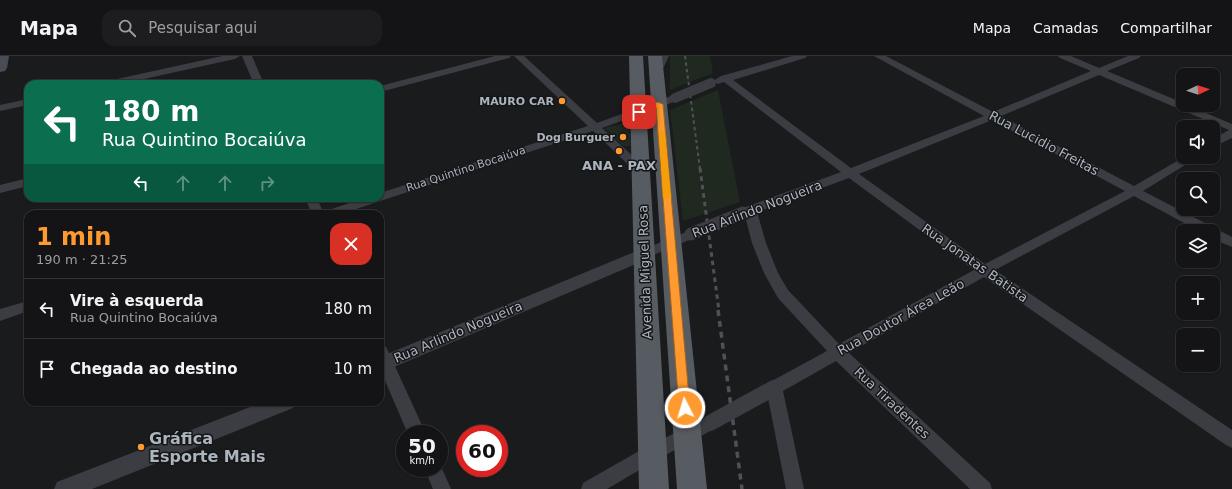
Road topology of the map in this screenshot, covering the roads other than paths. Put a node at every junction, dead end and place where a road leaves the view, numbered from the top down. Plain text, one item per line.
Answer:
1 (2, 56) edge
2 (235, 56) edge
3 (247, 56) edge
4 (506, 56) edge
5 (519, 56) edge
6 (636, 56) edge
7 (663, 56) edge
8 (802, 56) edge
9 (879, 56) edge
10 (1063, 56) edge
11 (1136, 56) edge
12 (656, 64) edge
13 (0, 68) edge
14 (1099, 72) junction
15 (126, 80) edge
16 (257, 80) edge
17 (718, 81) junction
18 (384, 88) edge
19 (667, 101) junction
20 (24, 103) edge
21 (0, 108) edge
22 (639, 112) junction
23 (993, 116) junction
24 (595, 127) junction
25 (1232, 128) edge
26 (1232, 133) edge
27 (1220, 140) edge
28 (1180, 164) edge
29 (641, 170) junction
30 (850, 174) junction
31 (24, 183) edge
32 (0, 189) edge
33 (1135, 191) junction
34 (384, 196) edge
35 (365, 202) edge
36 (340, 210) edge
37 (747, 211) junction
38 (1196, 224) edge
39 (1220, 237) edge
40 (681, 238) junction
41 (1232, 243) edge
42 (644, 254) junction
43 (984, 270) junction
44 (24, 307) edge
45 (0, 315) edge
46 (838, 353) junction
47 (384, 358) edge
48 (384, 363) edge
49 (774, 388) junction
50 (276, 406) edge
51 (413, 425) edge
52 (699, 429) junction
53 (1232, 440) edge
54 (652, 453) junction
55 (437, 477) edge
56 (65, 489) edge
57 (442, 489) edge
58 (590, 489) edge
59 (654, 489) edge
60 (692, 489) edge
61 (795, 489) edge
62 (983, 489) edge

1 - 13 main road
2 - 15 street
3 - 16 street
4 - 18 street
5 - 24 street
6 - 22 main road, Avenida Miguel Rosa
7 - 12 street
8 - 17 street, Rua Quintino Bocaiúva
9 - 23 street, Rua Lucidio Freitas
10 - 14 street
11 - 14 street, Rua Arlindo Nogueira
12 - 19 main road, Avenida Miguel Rosa
14 - 23 street, Rua Arlindo Nogueira
14 - 25 street
17 - 19 street, Rua Quintino Bocaiúva, bridge
17 - 30 street, Rua Jonatas Batista
19 - 22 street, Rua Quintino Bocaiúva
19 - 40 main road, Avenida Miguel Rosa
20 - 21 street
22 - 24 street, Rua Quintino Bocaiúva
22 - 29 main road, Avenida Miguel Rosa
23 - 30 street, Rua Arlindo Nogueira
23 - 33 street, Rua Lucidio Freitas
24 - 29 street
24 - 34 street, Rua Quintino Bocaiúva
26 - 27 street
28 - 33 street, Rua Doutor Área Leão
29 - 42 main road, Avenida Miguel Rosa
30 - 37 street, Rua Arlindo Nogueira
30 - 43 street, Rua Jonatas Batista
31 - 32 street
33 - 38 street, Rua Lucidio Freitas
33 - 43 street, Rua Doutor Área Leão
35 - 36 street
37 - 40 street, Rua Arlindo Nogueira, bridge
37 - 46 street, Rua Tiradentes
39 - 41 street
40 - 42 street, Rua Arlindo Nogueira
40 - 52 main road, Avenida Miguel Rosa
42 - 47 street, Rua Arlindo Nogueira
42 - 54 main road, Avenida Miguel Rosa
43 - 46 street, Rua Doutor Área Leão
43 - 53 street, Rua Jonatas Batista
44 - 45 street
46 - 49 street, Rua Doutor Área Leão
46 - 62 street, Rua Tiradentes
48 - 51 street
49 - 52 street, Rua Doutor Área Leão, bridge
49 - 61 street
50 - 56 street
52 - 54 street, Rua Doutor Área Leão
52 - 60 main road, Avenida Miguel Rosa
54 - 58 street, Rua Doutor Área Leão
54 - 59 main road, Avenida Miguel Rosa
55 - 57 street

